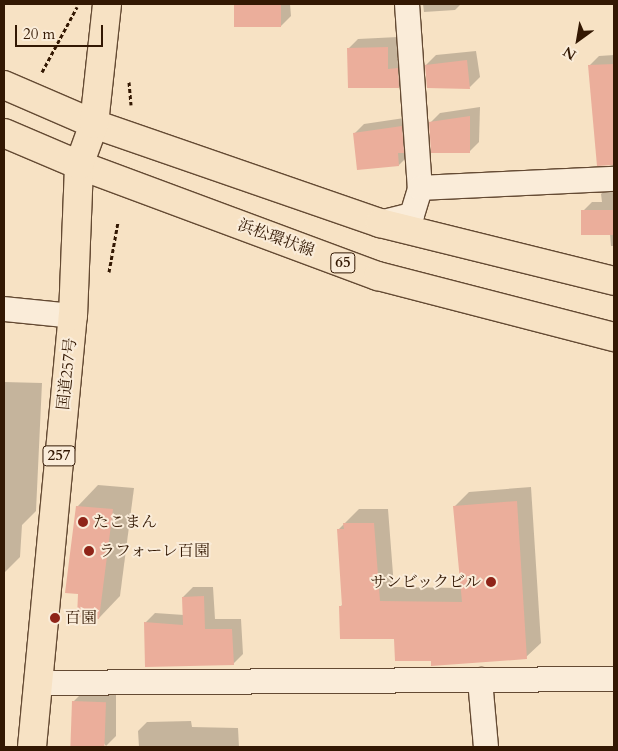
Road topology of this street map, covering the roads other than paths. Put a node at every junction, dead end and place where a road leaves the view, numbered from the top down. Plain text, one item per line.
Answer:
1 (107, 4) edge
2 (407, 4) edge
3 (4, 85) edge
4 (94, 124) junction
5 (4, 133) edge
6 (79, 165) junction
7 (614, 179) edge
8 (420, 188) junction
9 (380, 223) junction
10 (614, 281) edge
11 (4, 309) edge
12 (73, 316) junction
13 (614, 337) edge
14 (614, 679) edge
15 (480, 680) junction
16 (37, 682) junction
17 (32, 747) edge
18 (486, 747) edge

1 - 4 main road, 国道257号 / 257
2 - 8 street
3 - 4 main road
4 - 6 main road, 国道257号 / 257
4 - 9 main road
5 - 6 main road, 浜松環状線
6 - 12 main road, 国道257号 / 257
6 - 13 main road, 浜松環状線 / 65
7 - 8 street
8 - 9 street
9 - 10 main road
11 - 12 street
12 - 16 main road, 国道257号 / 257
14 - 15 street
15 - 16 street
15 - 18 street
16 - 17 main road, 国道257号 / 257

